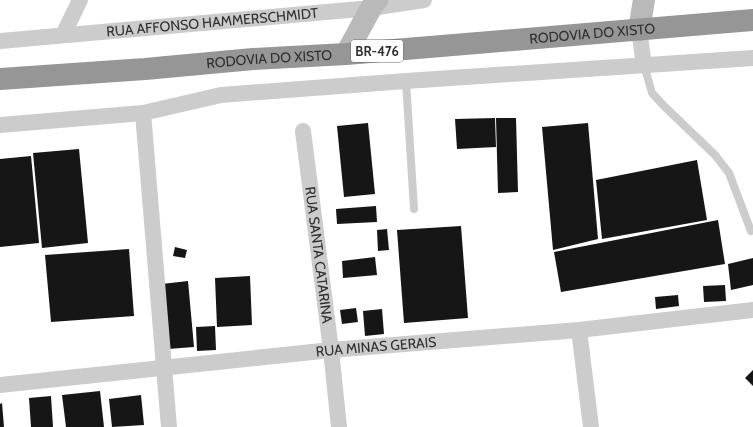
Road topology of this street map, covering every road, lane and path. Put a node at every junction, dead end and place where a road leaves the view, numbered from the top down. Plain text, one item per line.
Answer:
1 (80, 0) edge
2 (424, 0) edge
3 (644, 0) edge
4 (374, 4) edge
5 (753, 20) edge
6 (639, 30) junction
7 (63, 35) junction
8 (0, 41) edge
9 (346, 54) junction
10 (753, 58) edge
11 (644, 65) junction
12 (0, 72) edge
13 (29, 76) junction
14 (0, 79) edge
15 (406, 81) junction
16 (143, 113) junction
17 (0, 125) edge
18 (303, 131) dead end
19 (414, 210) dead end
20 (751, 231) dead end
21 (753, 310) edge
22 (579, 330) junction
23 (331, 350) junction
24 (163, 367) junction
25 (0, 385) edge
26 (169, 427) edge
27 (339, 427) edge
28 (591, 427) edge

1 - 7 street
2 - 4 street, RUA AFFONSO HAMMERSCHMIDT
3 - 6 street
4 - 7 street, RUA AFFONSO HAMMERSCHMIDT
4 - 9 street
5 - 6 highway, RODOVIA DO XISTO / BR-476
6 - 9 highway, RODOVIA DO XISTO / BR-476
6 - 11 street
7 - 8 street, RUA AFFONSO HAMMERSCHMIDT
9 - 13 highway, RODOVIA DO XISTO / BR-476
10 - 11 street
11 - 15 street
11 - 20 lane
12 - 13 highway
13 - 14 highway, RODOVIA DO XISTO / BR-476
15 - 16 street
15 - 19 lane
16 - 17 street
16 - 24 street
18 - 23 street, RUA SANTA CATARINA
21 - 22 street, RUA MINAS GERAIS
22 - 23 street, RUA MINAS GERAIS
22 - 28 street
23 - 24 street, RUA MINAS GERAIS
23 - 27 street, RUA SANTA CATARINA
24 - 25 street, RUA MINAS GERAIS
24 - 26 street

